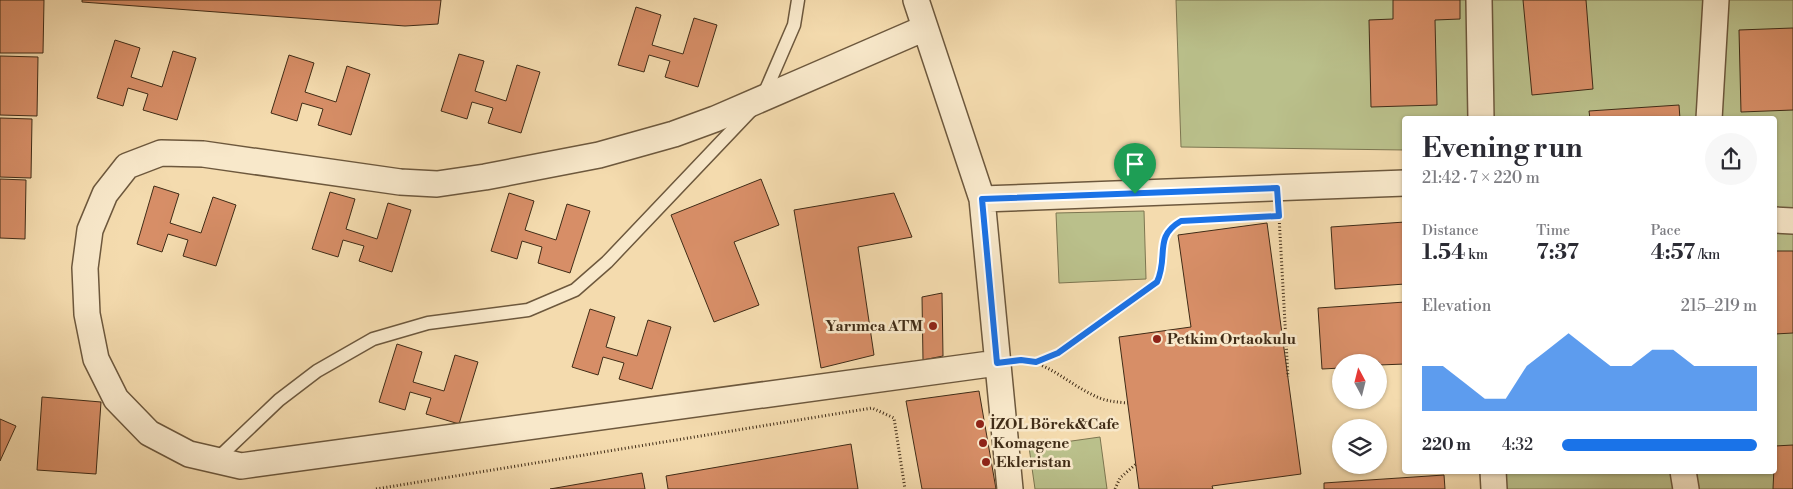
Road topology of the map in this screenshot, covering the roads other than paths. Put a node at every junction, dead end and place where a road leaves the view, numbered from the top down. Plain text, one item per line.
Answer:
1 (798, 0) edge
2 (916, 0) edge
3 (1479, 0) edge
4 (1716, 0) edge
5 (925, 28) junction
6 (762, 99) junction
7 (1481, 116) edge
8 (1709, 116) edge
9 (1402, 183) edge
10 (982, 199) junction
11 (1777, 220) edge
12 (1793, 221) edge
13 (997, 363) junction
14 (216, 460) junction
15 (1493, 474) edge
16 (1684, 474) edge
17 (1010, 489) edge
18 (1494, 489) edge
19 (1686, 489) edge

1 - 6 lane
2 - 5 street
3 - 7 street
4 - 8 street
5 - 6 street
5 - 10 street
6 - 14 lane
6 - 14 street
9 - 10 street
10 - 13 street
11 - 12 street
13 - 14 street
13 - 17 street
15 - 18 street
16 - 19 street

